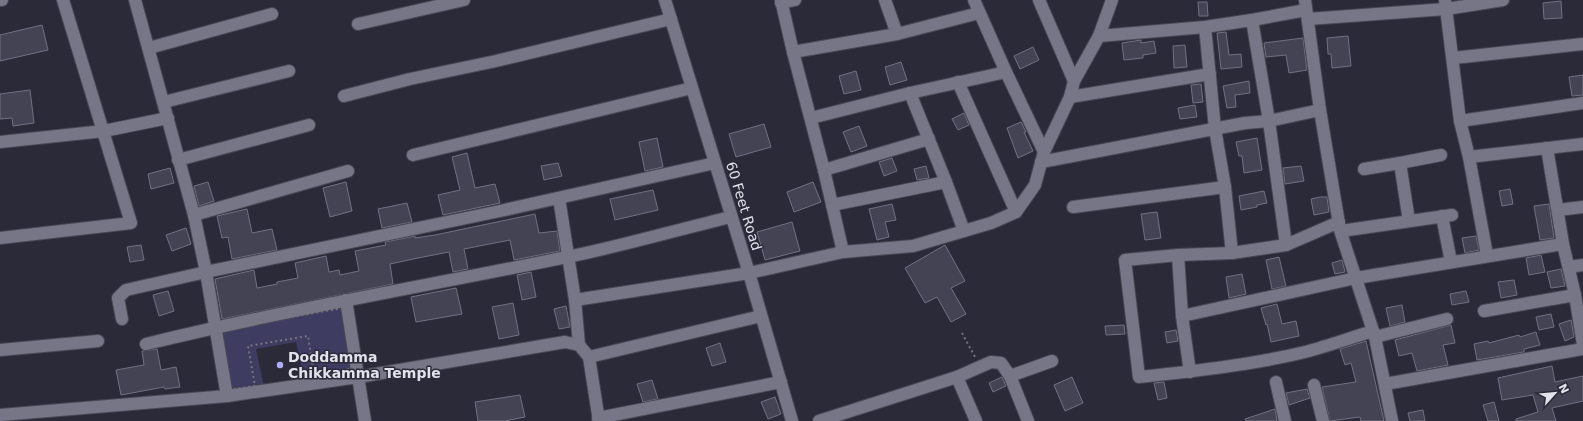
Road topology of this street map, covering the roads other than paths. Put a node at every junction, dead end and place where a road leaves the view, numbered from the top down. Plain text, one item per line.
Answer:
1 (63, 0) edge
2 (135, 0) edge
3 (464, 0) edge
4 (665, 0) edge
5 (795, 0) edge
6 (885, 0) edge
7 (974, 0) edge
8 (1039, 0) edge
9 (1503, 0) edge
10 (781, 1) edge
11 (1109, 2) edge
12 (1446, 4) edge
13 (1307, 9) edge
14 (979, 13) junction
15 (272, 14) dead end
16 (671, 19) junction
17 (1252, 20) junction
18 (358, 24) dead end
19 (1205, 27) junction
20 (897, 34) junction
21 (1099, 36) junction
22 (1583, 44) edge
23 (149, 48) junction
24 (792, 52) junction
25 (1452, 58) junction
26 (289, 71) dead end
27 (1006, 72) junction
28 (1210, 74) junction
29 (1074, 81) junction
30 (958, 82) junction
31 (692, 88) junction
32 (910, 92) junction
33 (344, 96) dead end
34 (1070, 97) junction
35 (164, 102) junction
36 (1583, 103) edge
37 (1320, 110) junction
38 (168, 118) junction
39 (811, 118) junction
40 (1460, 121) junction
41 (1269, 122) junction
42 (310, 125) dead end
43 (1215, 129) junction
44 (104, 131) junction
45 (929, 140) junction
46 (0, 142) edge
47 (1583, 144) edge
48 (1547, 148) junction
49 (413, 155) dead end
50 (1441, 155) dead end
51 (1043, 157) junction
52 (1469, 157) junction
53 (178, 160) junction
54 (714, 163) junction
55 (1400, 163) junction
56 (1364, 169) dead end
57 (824, 170) junction
58 (348, 171) dead end
59 (946, 182) junction
60 (1225, 187) junction
61 (559, 198) junction
62 (832, 206) junction
63 (1073, 207) dead end
64 (1583, 207) edge
65 (1558, 210) junction
66 (1016, 212) junction
67 (194, 215) junction
68 (731, 217) junction
69 (1409, 221) junction
70 (1340, 227) junction
71 (964, 231) junction
72 (0, 238) edge
73 (1563, 244) junction
74 (1286, 245) junction
75 (843, 252) junction
76 (1232, 253) junction
77 (1178, 255) junction
78 (1487, 255) junction
79 (568, 257) junction
80 (1451, 262) junction
81 (1583, 266) edge
82 (1569, 267) junction
83 (206, 272) junction
84 (749, 273) junction
85 (1356, 278) junction
86 (1575, 295) junction
87 (346, 300) junction
88 (575, 300) junction
89 (1580, 309) edge
90 (1484, 311) dead end
91 (761, 316) junction
92 (1182, 316) junction
93 (122, 319) dead end
94 (1447, 319) dead end
95 (216, 327) junction
96 (1374, 334) junction
97 (98, 341) dead end
98 (146, 344) dead end
99 (579, 345) junction
100 (1583, 345) edge
101 (1583, 349) edge
102 (0, 350) edge
103 (589, 357) junction
104 (1052, 361) dead end
105 (1190, 372) junction
106 (1010, 376) junction
107 (358, 377) junction
108 (957, 377) junction
109 (781, 382) junction
110 (1276, 382) dead end
111 (1385, 384) junction
112 (1314, 385) dead end
113 (227, 396) junction
114 (6, 417) edge
115 (599, 419) edge
116 (364, 421) edge
117 (792, 421) edge
118 (819, 421) edge
119 (976, 421) edge
120 (1028, 421) edge
121 (1285, 421) edge
122 (1323, 421) edge
123 (1392, 421) edge

1 - 44 street
2 - 23 street
3 - 18 street
4 - 16 street, 60 Feet Road
5 - 10 street
6 - 20 street
7 - 14 street
8 - 29 street
9 - 12 street
10 - 24 street
11 - 21 street
12 - 13 street
12 - 25 street
13 - 17 street
13 - 37 street
14 - 20 street
14 - 27 street
15 - 23 street
16 - 31 street, 60 Feet Road
16 - 33 street
17 - 19 street
17 - 41 street
19 - 21 street
19 - 28 street
20 - 24 street
21 - 29 street
22 - 25 street
23 - 35 street
24 - 39 street
25 - 40 street
26 - 35 street
27 - 30 street
27 - 51 street
28 - 34 street
28 - 43 street
29 - 34 street
30 - 32 street
30 - 66 street
31 - 49 street
31 - 54 street, 60 Feet Road
32 - 39 street
32 - 45 street
34 - 51 street
35 - 38 street
36 - 40 street
37 - 41 street
37 - 70 street
38 - 44 street
38 - 53 street
39 - 57 street
40 - 52 street
41 - 43 street
41 - 74 street
42 - 53 street
43 - 51 street
43 - 60 street
44 - 46 street
44 - 72 street
45 - 57 street
45 - 59 street
47 - 48 street
48 - 52 street
48 - 65 street
50 - 55 street
51 - 66 street
52 - 78 street
53 - 67 street
54 - 61 street
54 - 68 street, 60 Feet Road
55 - 56 street
55 - 69 street
57 - 62 street
58 - 67 street
59 - 62 street
59 - 71 street
60 - 63 street
60 - 76 street
61 - 79 street
61 - 83 street
62 - 75 street
64 - 65 street
65 - 73 street
66 - 71 street
67 - 83 street
68 - 79 street
68 - 84 street, 60 Feet Road
69 - 70 street
69 - 80 street
70 - 74 street
70 - 85 street
71 - 75 street
73 - 78 street
73 - 82 street
74 - 76 street
75 - 84 street
76 - 77 street
77 - 92 street
77 - 105 street
78 - 80 street
79 - 87 street
79 - 88 street
80 - 85 street
81 - 82 street
82 - 86 street
83 - 93 street
83 - 95 street
84 - 88 street
84 - 91 street, 60 Feet Road
85 - 92 street
85 - 96 street
86 - 89 street
86 - 90 street
87 - 95 street
87 - 107 street
88 - 99 street
89 - 100 street
91 - 103 street
91 - 109 street, 60 Feet Road
92 - 105 street
94 - 96 street
95 - 98 street
95 - 113 street
96 - 105 street
96 - 111 street
97 - 102 street
99 - 103 street
99 - 107 street
101 - 111 street
103 - 115 street
104 - 106 street
106 - 108 street
106 - 120 street
107 - 113 street
107 - 116 street
108 - 118 street
108 - 119 street
109 - 115 street
109 - 117 street, 60 Feet Road
110 - 121 street
111 - 123 street
112 - 122 street
113 - 114 street

